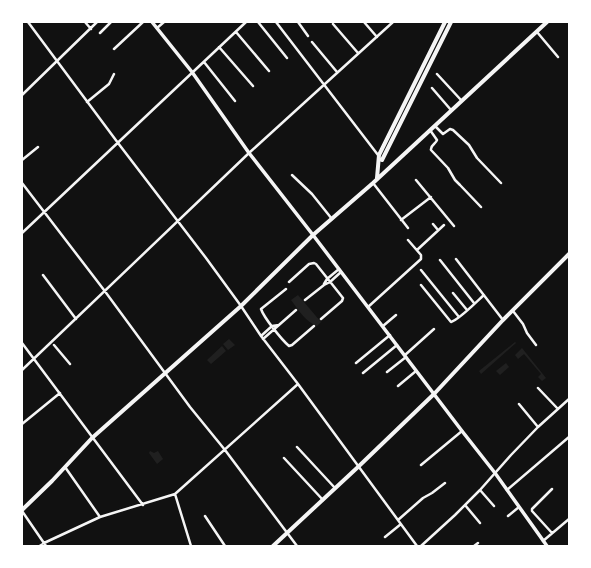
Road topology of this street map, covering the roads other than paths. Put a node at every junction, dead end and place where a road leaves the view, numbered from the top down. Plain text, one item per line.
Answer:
1 (28, 22) edge
2 (85, 22) edge
3 (98, 22) edge
4 (111, 22) edge
5 (143, 22) edge
6 (152, 22) edge
7 (164, 22) edge
8 (246, 22) edge
9 (258, 22) edge
10 (276, 22) edge
11 (298, 22) edge
12 (364, 22) edge
13 (392, 22) edge
14 (445, 22) edge
15 (451, 22) edge
16 (547, 22) edge
17 (333, 24) dead end
18 (157, 28) junction
19 (90, 29) junction
20 (537, 31) junction
21 (236, 32) junction
22 (100, 33) dead end
23 (308, 36) dead end
24 (377, 37) junction
25 (312, 42) dead end
26 (219, 47) junction
27 (114, 49) dead end
28 (358, 53) junction
29 (558, 57) dead end
30 (287, 58) dead end
31 (57, 60) junction
32 (204, 62) junction
33 (269, 71) dead end
34 (192, 72) junction
35 (337, 72) junction
36 (114, 74) dead end
37 (437, 74) dead end
38 (323, 84) junction
39 (253, 86) dead end
40 (432, 88) dead end
41 (22, 95) edge
42 (462, 100) junction
43 (236, 101) dead end
44 (87, 102) junction
45 (451, 110) junction
46 (434, 125) junction
47 (430, 130) junction
48 (118, 143) junction
49 (38, 147) dead end
50 (249, 153) junction
51 (379, 155) junction
52 (22, 160) edge
53 (382, 160) junction
54 (389, 168) junction
55 (292, 175) dead end
56 (377, 178) junction
57 (416, 180) dead end
58 (373, 182) junction
59 (22, 183) edge
60 (501, 183) dead end
61 (431, 197) junction
62 (480, 207) dead end
63 (45, 212) junction
64 (332, 219) junction
65 (178, 220) junction
66 (401, 220) junction
67 (432, 224) dead end
68 (444, 225) dead end
69 (454, 226) dead end
70 (408, 228) dead end
71 (438, 230) junction
72 (22, 233) edge
73 (313, 235) junction
74 (408, 240) dead end
75 (417, 250) junction
76 (569, 254) edge
77 (456, 259) dead end
78 (440, 260) dead end
79 (421, 270) dead end
80 (340, 271) junction
81 (43, 275) dead end
82 (328, 280) junction
83 (289, 282) dead end
84 (421, 285) dead end
85 (286, 289) dead end
86 (104, 290) junction
87 (453, 293) dead end
88 (484, 295) junction
89 (305, 300) dead end
90 (474, 303) junction
91 (241, 306) junction
92 (368, 307) junction
93 (296, 310) dead end
94 (467, 310) junction
95 (512, 311) junction
96 (396, 315) dead end
97 (459, 317) junction
98 (76, 319) junction
99 (321, 319) dead end
100 (503, 320) junction
101 (278, 325) junction
102 (272, 326) junction
103 (314, 326) dead end
104 (383, 326) junction
105 (434, 329) dead end
106 (275, 330) junction
107 (390, 335) junction
108 (262, 338) junction
109 (22, 343) edge
110 (54, 345) dead end
111 (397, 345) junction
112 (536, 345) dead end
113 (405, 356) junction
114 (34, 358) junction
115 (356, 363) dead end
116 (70, 364) dead end
117 (22, 370) edge
118 (417, 371) junction
119 (387, 372) dead end
120 (166, 373) junction
121 (363, 373) dead end
122 (298, 384) junction
123 (398, 386) dead end
124 (538, 388) dead end
125 (60, 393) junction
126 (434, 394) junction
127 (569, 399) edge
128 (519, 404) dead end
129 (558, 410) junction
130 (22, 424) edge
131 (538, 427) junction
132 (462, 431) junction
133 (569, 437) edge
134 (92, 438) junction
135 (297, 447) dead end
136 (225, 450) junction
137 (284, 458) dead end
138 (421, 465) dead end
139 (65, 467) junction
140 (358, 467) junction
141 (495, 473) junction
142 (445, 483) dead end
143 (335, 488) junction
144 (552, 489) dead end
145 (480, 490) junction
146 (507, 490) junction
147 (175, 494) junction
148 (323, 500) junction
149 (143, 505) junction
150 (465, 505) junction
151 (494, 506) dead end
152 (519, 507) junction
153 (22, 510) edge
154 (205, 516) dead end
155 (508, 516) dead end
156 (100, 518) junction
157 (569, 519) edge
158 (398, 520) junction
159 (480, 523) dead end
160 (401, 524) junction
161 (287, 533) junction
162 (552, 533) junction
163 (385, 537) dead end
164 (543, 541) junction
165 (478, 543) dead end
166 (45, 545) edge
167 (39, 546) edge
168 (191, 546) edge
169 (225, 546) edge
170 (273, 546) edge
171 (297, 546) edge
172 (417, 546) edge
173 (421, 546) edge
174 (474, 546) edge
175 (547, 546) edge

1 - 31 street
2 - 19 street
3 - 19 street
4 - 22 street
5 - 27 street
6 - 18 street
7 - 18 street
8 - 21 street
9 - 30 street
10 - 38 street
11 - 23 street
12 - 24 street
13 - 24 street
14 - 51 main road
15 - 53 main road
16 - 20 main road
17 - 28 street
18 - 34 street
19 - 31 street
20 - 29 street
20 - 42 main road
21 - 26 street
21 - 33 street
24 - 28 street
25 - 35 street
26 - 32 street
26 - 39 street
28 - 35 street
31 - 41 street
31 - 44 street
32 - 34 street
32 - 43 street
34 - 48 street
34 - 50 street
35 - 38 street
36 - 44 street
37 - 42 street
38 - 50 street
38 - 51 street
40 - 45 street
42 - 45 main road
44 - 48 street
45 - 46 main road
46 - 47 main road
46 - 60 street
47 - 54 main road
47 - 62 street
48 - 63 street
48 - 65 street
49 - 52 street
50 - 65 street
50 - 73 street
51 - 53 main road
51 - 56 main road
53 - 54 main road
54 - 56 main road
55 - 64 street
56 - 58 main road
57 - 61 street
58 - 64 main road
58 - 66 street
59 - 63 street
61 - 66 street
61 - 69 street
63 - 72 street
63 - 86 street
64 - 73 main road
65 - 86 street
65 - 91 street
66 - 70 street
67 - 71 street
68 - 71 street
71 - 75 street
73 - 80 street
73 - 91 main road
74 - 75 street
75 - 92 street
76 - 95 main road
77 - 88 street
78 - 90 street
79 - 97 street
80 - 82 street
80 - 92 street
81 - 98 street
82 - 83 street
82 - 89 street
82 - 99 street
84 - 97 street
85 - 102 street
86 - 98 street
86 - 120 street
87 - 94 street
88 - 90 street
88 - 100 street
90 - 94 street
91 - 108 street
91 - 120 main road
92 - 104 street
93 - 101 street
94 - 97 street
95 - 100 main road
95 - 112 street
96 - 104 street
98 - 114 street
100 - 126 main road
101 - 102 street
101 - 106 street
102 - 106 street
102 - 108 street
103 - 106 street
104 - 107 street
105 - 113 street
106 - 108 street
107 - 111 street
107 - 115 street
108 - 122 street
109 - 114 street
110 - 116 street
111 - 113 street
111 - 121 street
113 - 118 street
113 - 119 street
114 - 117 street
114 - 125 street
118 - 123 street
118 - 126 street
120 - 134 main road
120 - 136 street
122 - 136 street
122 - 140 street
124 - 129 street
125 - 130 street
125 - 134 street
126 - 132 street
126 - 140 main road
127 - 129 street
128 - 131 street
129 - 131 street
131 - 141 street
132 - 138 street
132 - 141 street
133 - 146 street
134 - 139 main road
134 - 149 street
135 - 143 street
136 - 147 street
136 - 161 street
137 - 148 street
139 - 153 main road
139 - 156 street
140 - 143 main road
140 - 158 street
141 - 145 street
141 - 146 street
142 - 158 street
143 - 148 main road
144 - 162 street
145 - 150 street
145 - 151 street
146 - 152 street
147 - 149 street
147 - 168 street
148 - 161 main road
149 - 156 street
150 - 159 street
150 - 173 street
152 - 155 street
152 - 164 street
153 - 166 street
154 - 169 street
156 - 166 street
157 - 162 street
158 - 160 street
160 - 163 street
160 - 172 street
161 - 170 main road
161 - 171 street
162 - 164 street
164 - 175 street
165 - 174 street
166 - 167 street

